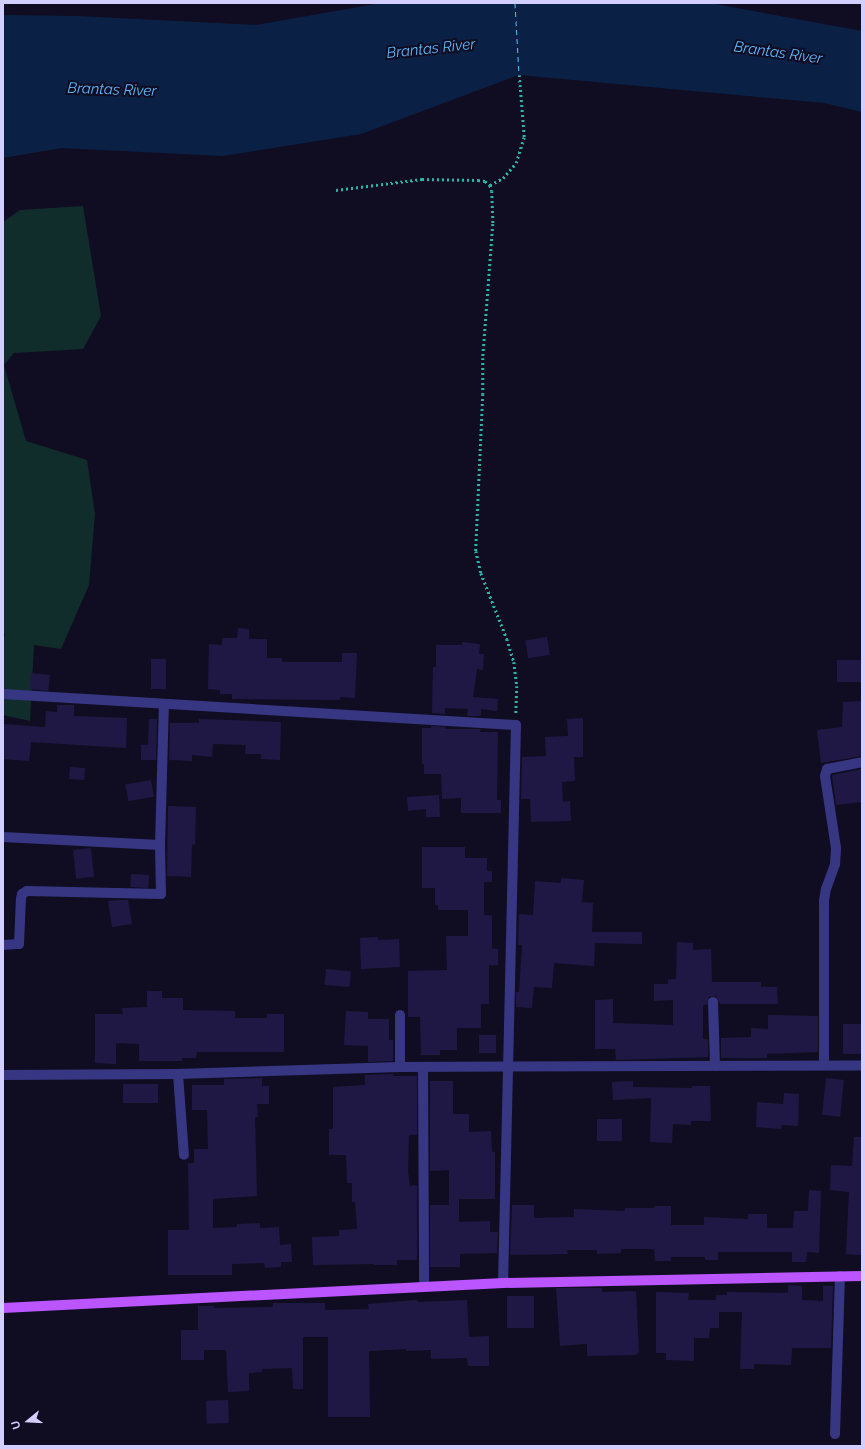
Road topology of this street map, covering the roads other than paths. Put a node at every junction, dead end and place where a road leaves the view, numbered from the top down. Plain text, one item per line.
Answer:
1 (3, 694) edge
2 (164, 705) junction
3 (862, 762) edge
4 (3, 837) edge
5 (160, 845) junction
6 (3, 946) edge
7 (713, 1002) dead end
8 (400, 1015) dead end
9 (824, 1065) junction
10 (862, 1065) edge
11 (508, 1066) junction
12 (715, 1066) junction
13 (400, 1067) junction
14 (423, 1068) junction
15 (178, 1074) junction
16 (3, 1075) edge
17 (184, 1155) dead end
18 (840, 1276) junction
19 (862, 1276) edge
20 (503, 1283) junction
21 (424, 1286) junction
22 (3, 1308) edge
23 (835, 1434) dead end

1 - 2 street
2 - 5 street
2 - 11 street
3 - 9 street
4 - 5 street
5 - 6 street
7 - 12 street
8 - 13 street
9 - 10 street
9 - 12 street
11 - 12 street
11 - 14 street
11 - 20 street
13 - 14 street
13 - 15 street
14 - 21 street
15 - 16 street
15 - 17 street
18 - 19 main road
18 - 20 main road
18 - 23 street
20 - 21 main road
21 - 22 main road

